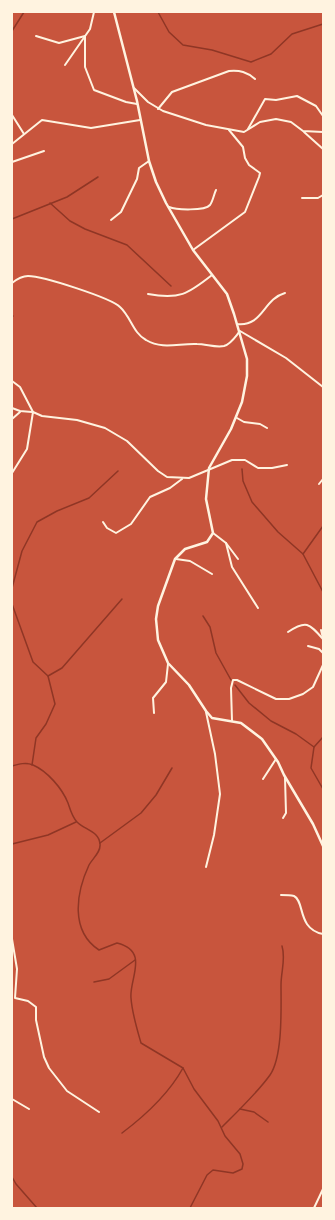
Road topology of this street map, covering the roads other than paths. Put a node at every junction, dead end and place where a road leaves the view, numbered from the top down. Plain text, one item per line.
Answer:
1 (94, 12) edge
2 (114, 12) edge
3 (36, 36) dead end
4 (85, 36) junction
5 (65, 65) dead end
6 (255, 79) dead end
7 (133, 87) junction
8 (138, 104) junction
9 (158, 109) junction
10 (12, 116) edge
11 (323, 116) edge
12 (140, 120) junction
13 (229, 130) junction
14 (247, 130) junction
15 (303, 131) junction
16 (323, 132) edge
17 (24, 134) junction
18 (12, 144) edge
19 (323, 149) edge
20 (44, 151) dead end
21 (149, 161) junction
22 (12, 162) edge
23 (216, 190) dead end
24 (323, 195) edge
25 (302, 198) dead end
26 (168, 207) junction
27 (111, 220) dead end
28 (194, 250) junction
29 (213, 274) junction
30 (12, 283) edge
31 (285, 293) dead end
32 (148, 294) dead end
33 (238, 324) junction
34 (240, 332) junction
35 (12, 381) edge
36 (323, 387) edge
37 (12, 408) edge
38 (20, 411) junction
39 (33, 412) junction
40 (237, 418) junction
41 (12, 419) edge
42 (267, 428) dead end
43 (287, 465) dead end
44 (209, 468) junction
45 (12, 473) edge
46 (183, 478) junction
47 (323, 479) edge
48 (320, 484) dead end
49 (103, 522) dead end
50 (213, 533) junction
51 (226, 544) junction
52 (175, 559) junction
53 (238, 559) dead end
54 (212, 574) dead end
55 (258, 608) dead end
56 (321, 630) dead end
57 (288, 632) dead end
58 (308, 646) dead end
59 (323, 653) edge
60 (168, 663) junction
61 (323, 665) edge
62 (206, 711) junction
63 (154, 712) dead end
64 (232, 721) junction
65 (276, 759) junction
66 (285, 778) junction
67 (262, 779) dead end
68 (283, 818) dead end
69 (323, 846) edge
70 (206, 867) dead end
71 (281, 895) dead end
72 (323, 934) edge
73 (12, 939) edge
74 (12, 1099) edge
75 (29, 1109) dead end
76 (99, 1112) dead end
77 (323, 1189) edge
78 (314, 1208) edge

1 - 4 street
2 - 7 street
3 - 4 street
4 - 5 street
4 - 8 street
6 - 9 street
7 - 8 street
7 - 9 street
8 - 12 street
9 - 13 street
10 - 17 street
11 - 14 street
12 - 17 street
12 - 21 street
13 - 14 street
13 - 28 street
14 - 15 street
15 - 16 street
15 - 19 street
17 - 18 street
20 - 22 street
21 - 26 street
21 - 27 street
23 - 26 street
24 - 25 street
26 - 28 street
28 - 29 street
29 - 32 street
29 - 33 street
30 - 34 street
31 - 33 street
33 - 34 street
34 - 36 street
34 - 40 street
35 - 39 street
37 - 38 street
38 - 39 street
38 - 41 street
39 - 45 street
39 - 46 street
40 - 42 street
40 - 44 street
43 - 44 street
44 - 46 street
44 - 50 street
46 - 49 street
47 - 48 street
50 - 51 street
50 - 52 street
51 - 53 street
51 - 55 street
52 - 54 street
52 - 60 street
56 - 57 street
58 - 59 street
60 - 62 street
60 - 63 street
61 - 64 street
62 - 64 street
62 - 70 street
64 - 65 street
65 - 66 street
65 - 67 street
66 - 68 street
66 - 69 street
71 - 72 street
73 - 76 street
74 - 75 street
77 - 78 street

